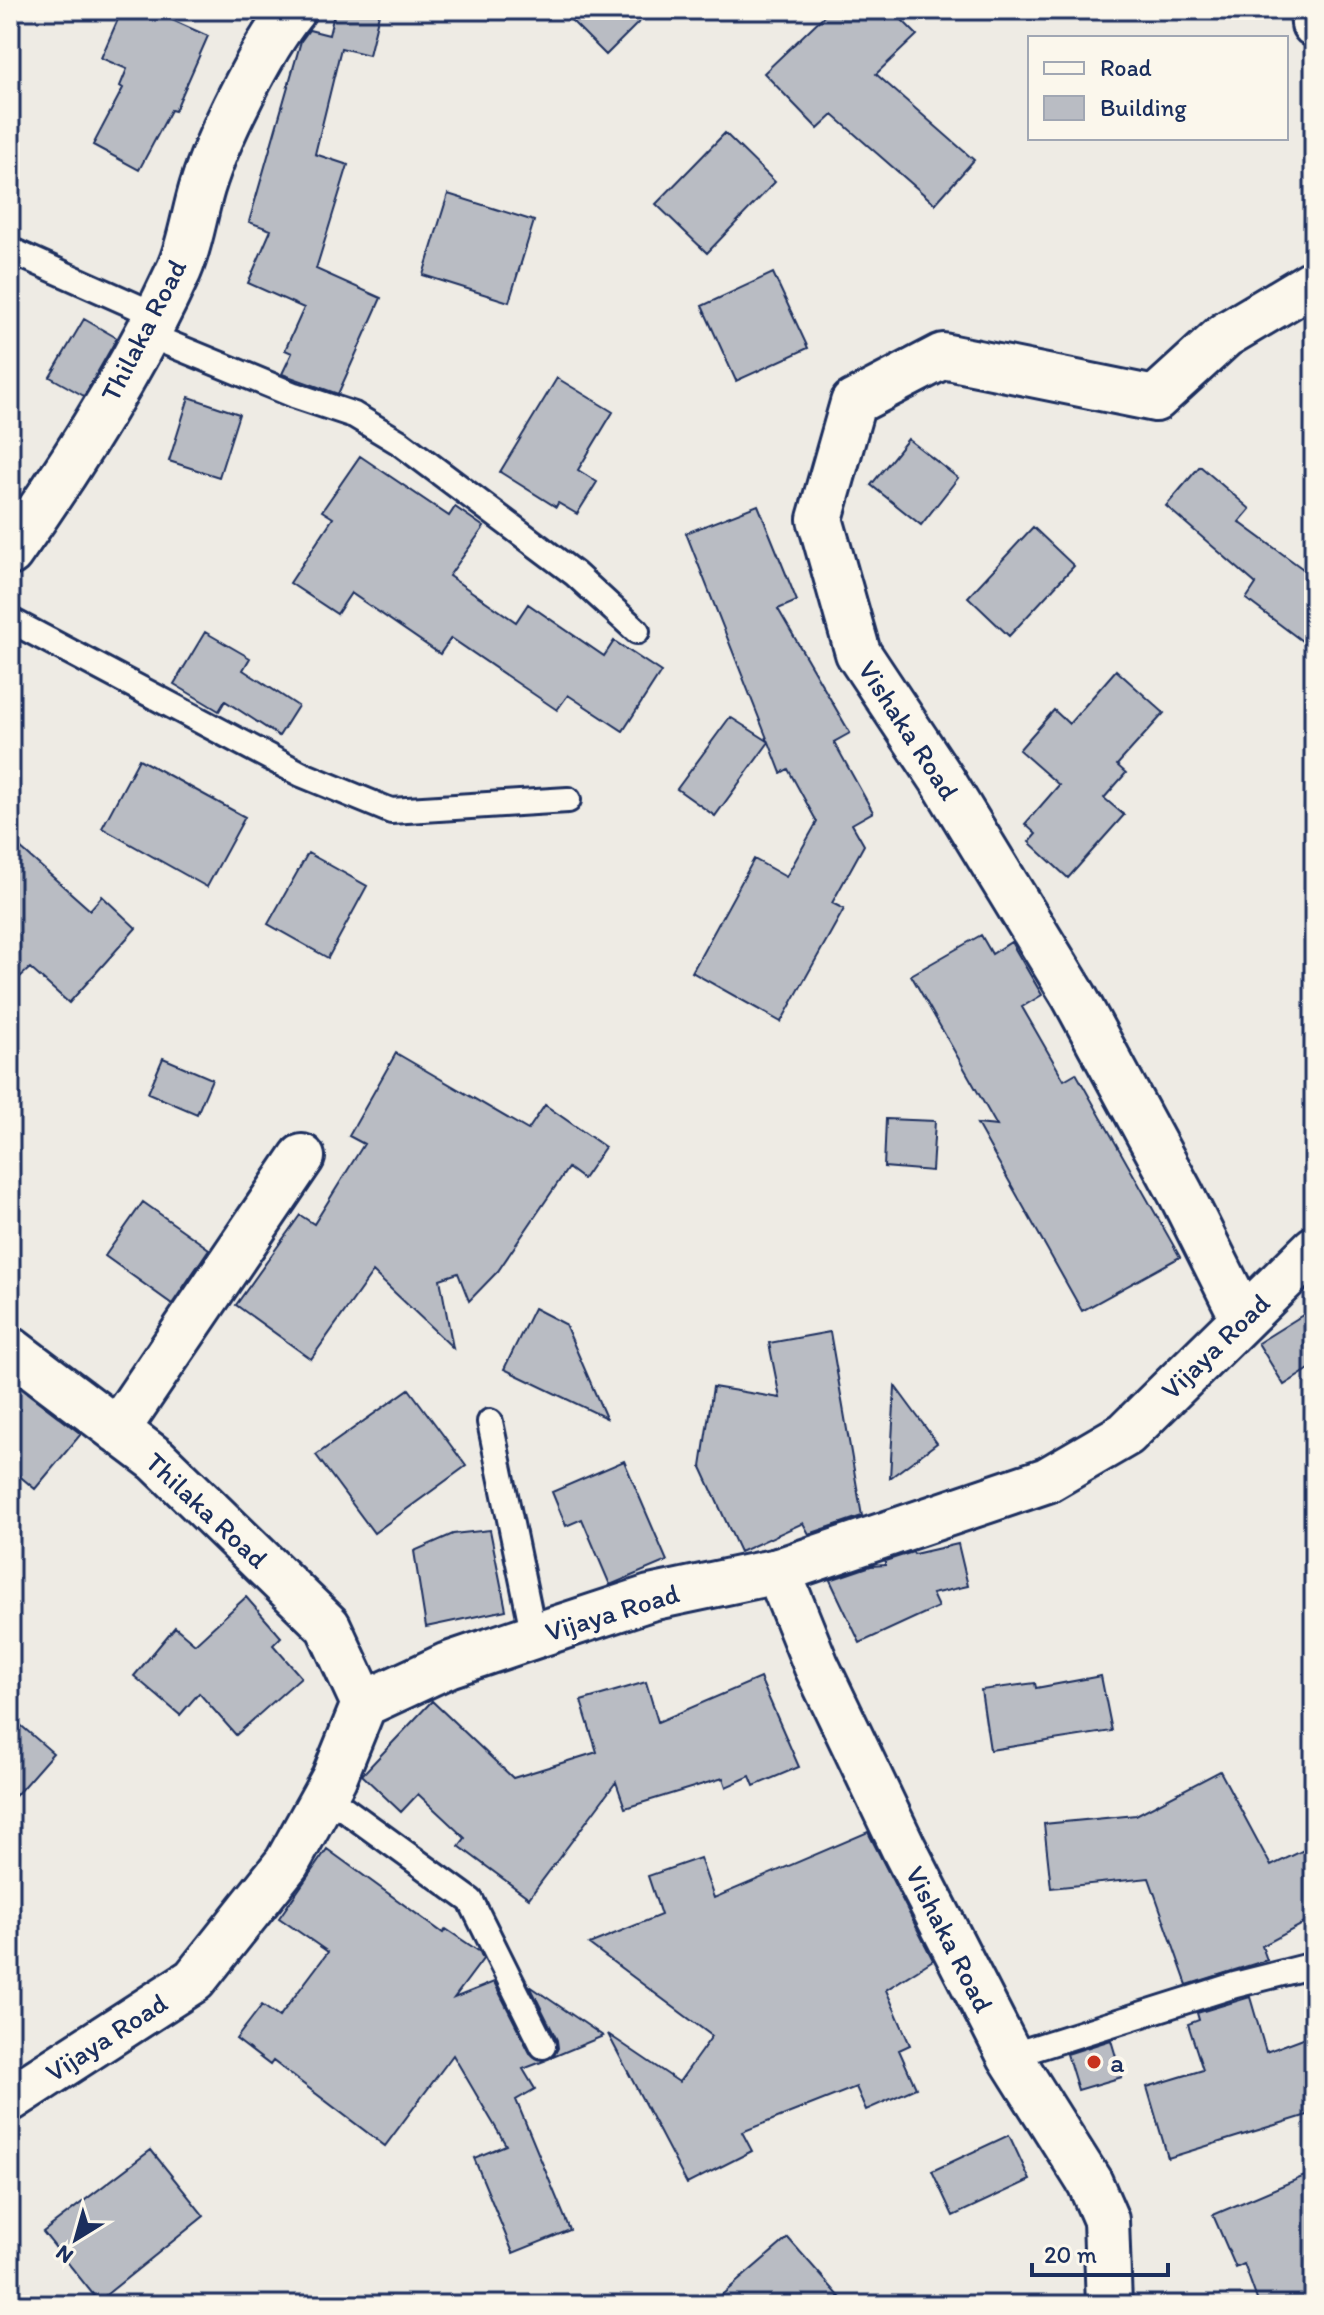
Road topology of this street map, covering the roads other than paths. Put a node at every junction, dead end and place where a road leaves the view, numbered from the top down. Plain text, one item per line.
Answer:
1 (293, 10) edge
2 (1313, 10) edge
3 (1314, 24) edge
4 (10, 250) edge
5 (1314, 282) edge
6 (151, 324) junction
7 (10, 553) edge
8 (10, 620) edge
9 (637, 631) dead end
10 (568, 800) dead end
11 (302, 1157) dead end
12 (1314, 1249) edge
13 (1243, 1318) junction
14 (10, 1349) edge
15 (490, 1422) dead end
16 (117, 1430) junction
17 (778, 1571) junction
18 (534, 1636) junction
19 (364, 1704) junction
20 (325, 1795) junction
21 (1314, 1965) edge
22 (543, 2046) dead end
23 (1010, 2056) junction
24 (10, 2099) edge
25 (1109, 2305) edge

1 - 6 street, Thilaka Road
2 - 3 street
4 - 6 lane
5 - 13 street, Vishaka Road
6 - 7 street, Thilaka Road
6 - 9 lane
8 - 10 lane
11 - 16 street
12 - 13 street, Vijaya Road
13 - 17 street, Vijaya Road
14 - 16 street, Thilaka Road
15 - 18 lane
16 - 19 street, Thilaka Road
17 - 18 street, Vijaya Road
17 - 23 street, Vishaka Road
18 - 19 street, Vijaya Road
19 - 20 street, Vijaya Road
20 - 22 lane
20 - 24 street, Vijaya Road
21 - 23 lane
23 - 25 street, Vishaka Road

